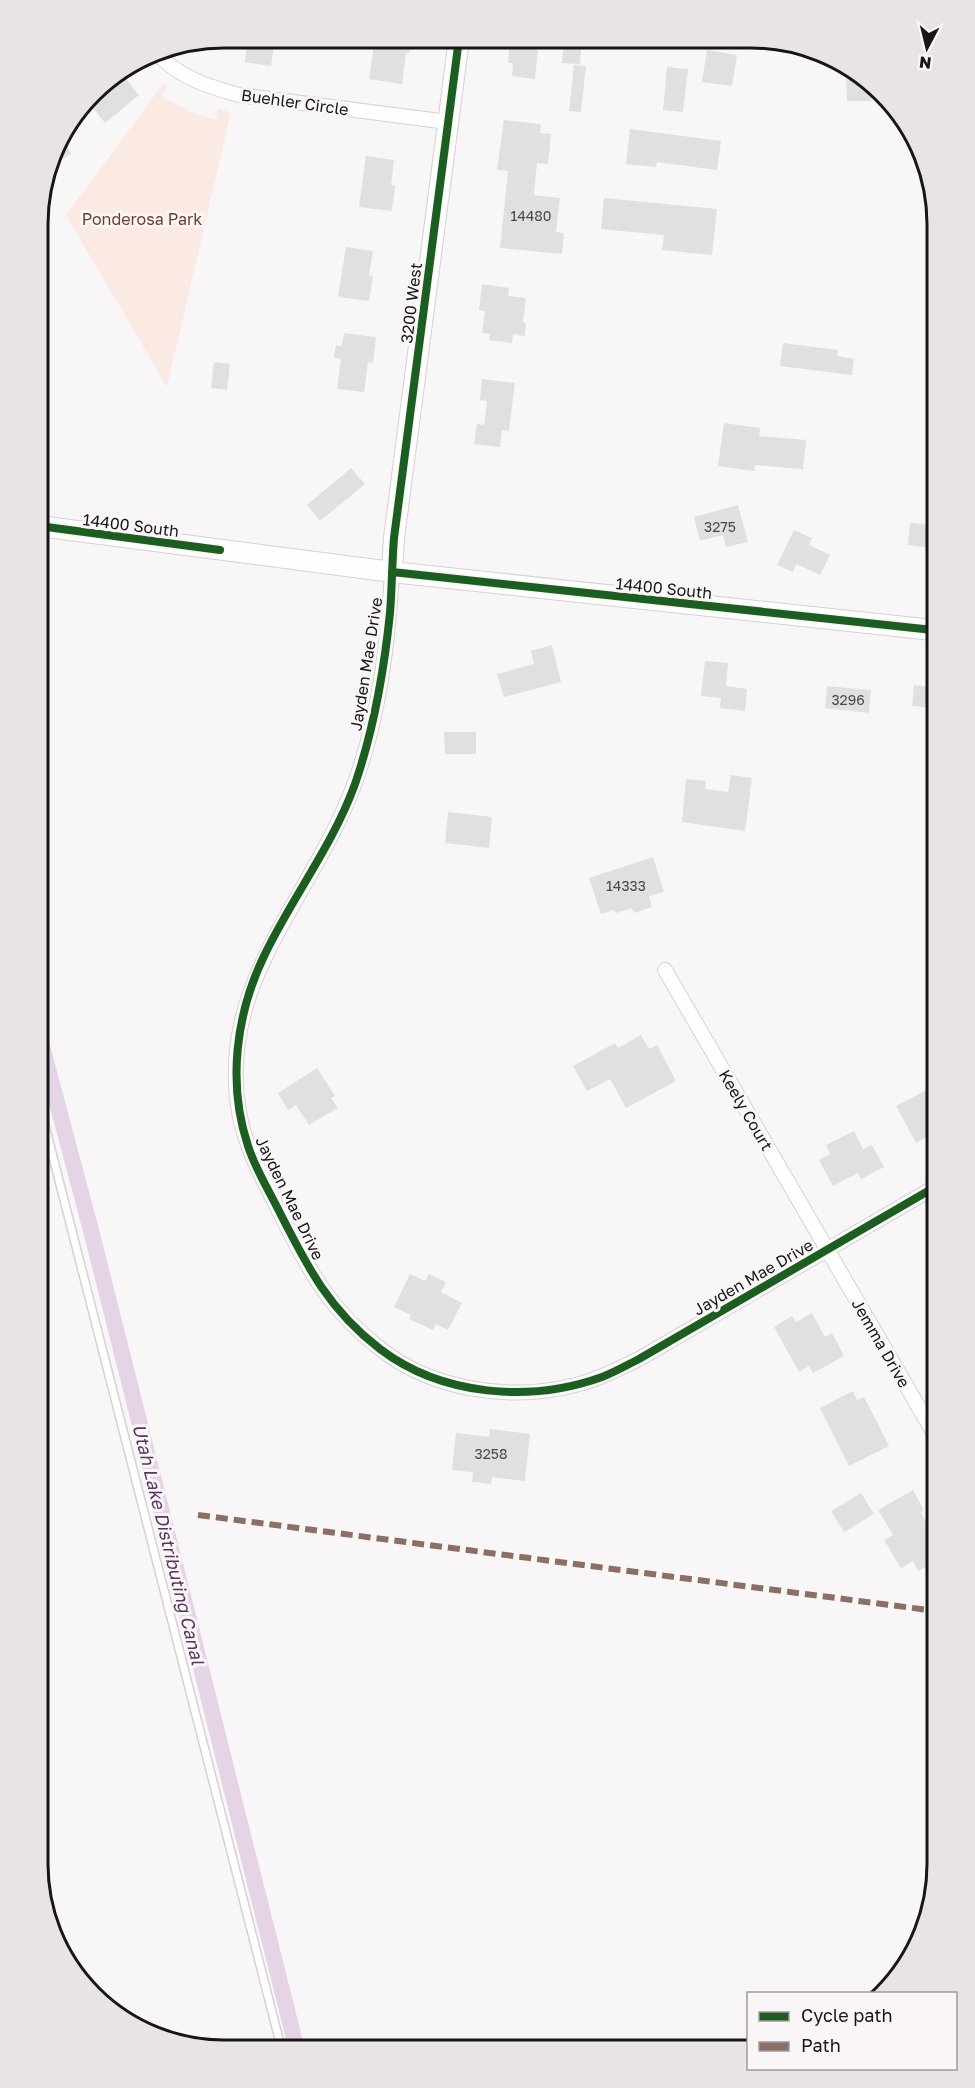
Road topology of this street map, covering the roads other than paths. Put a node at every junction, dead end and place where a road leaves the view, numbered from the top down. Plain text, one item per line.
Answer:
1 (458, 48) edge
2 (162, 59) edge
3 (448, 122) junction
4 (48, 527) edge
5 (392, 572) junction
6 (927, 629) edge
7 (664, 970) dead end
8 (48, 1137) edge
9 (927, 1191) edge
10 (827, 1249) junction
11 (927, 1421) edge
12 (279, 2040) edge

1 - 3 street, 3200 West
2 - 3 street, Buehler Circle
3 - 5 street, 3200 West
4 - 5 street, 14400 South
5 - 6 street, 14400 South
5 - 10 street, Jayden Mae Drive
7 - 10 street, Keely Court
8 - 12 lane
9 - 10 street, Jayden Mae Drive
10 - 11 street, Jemma Drive

